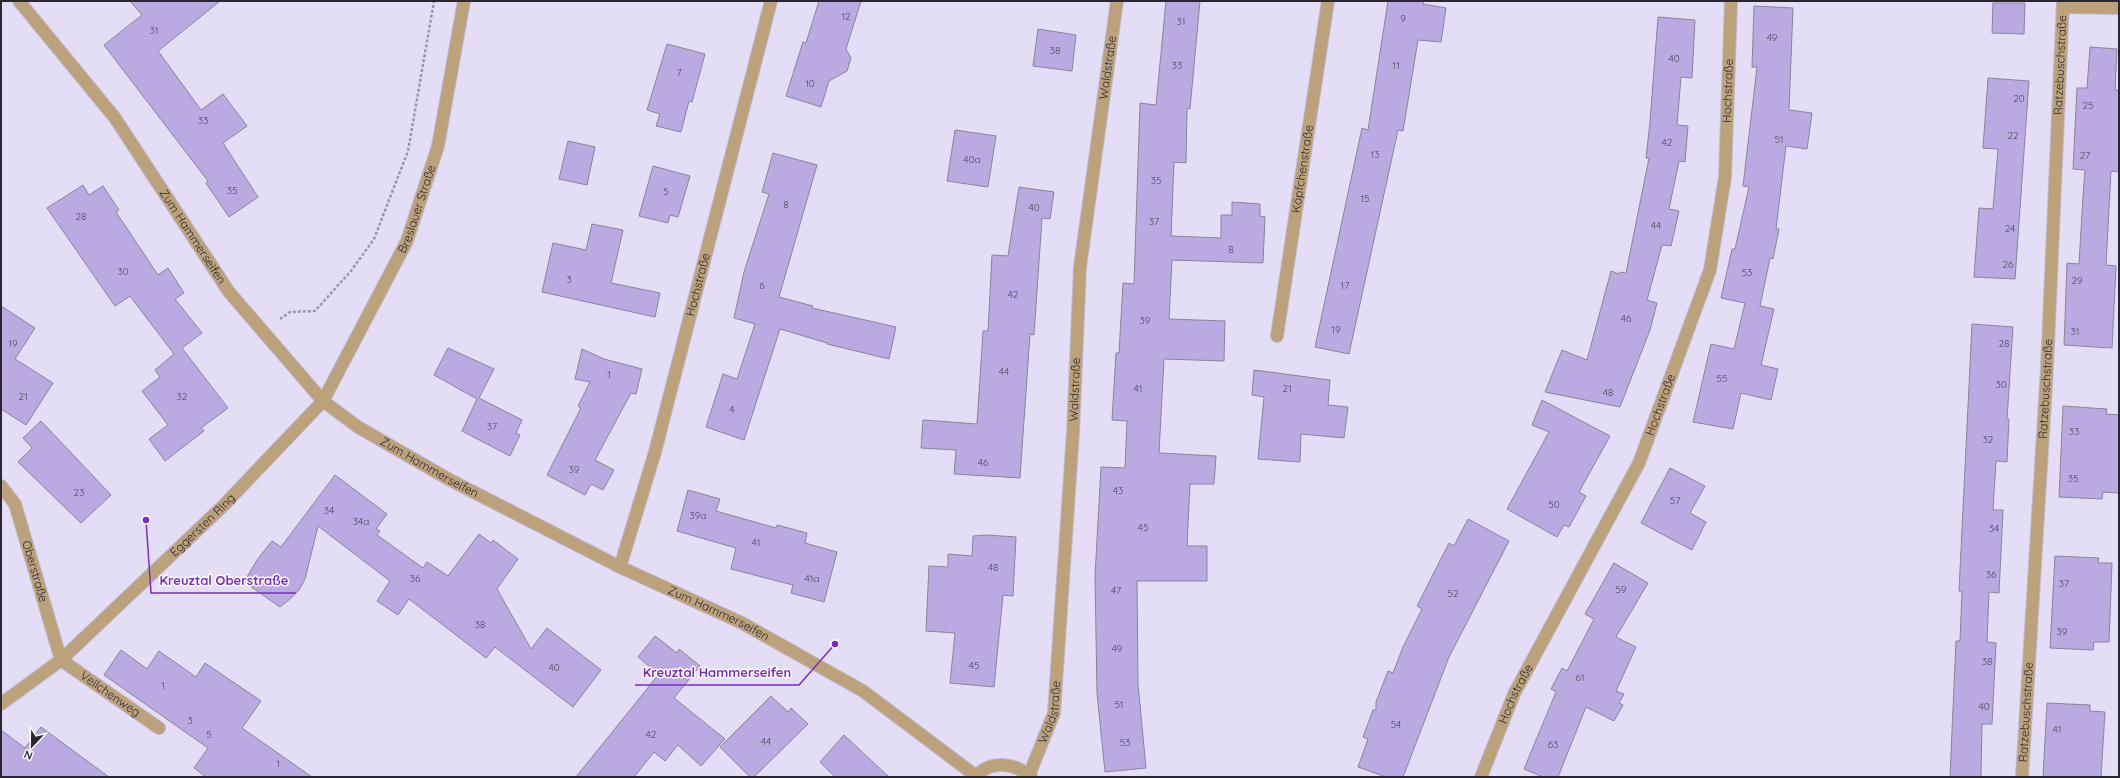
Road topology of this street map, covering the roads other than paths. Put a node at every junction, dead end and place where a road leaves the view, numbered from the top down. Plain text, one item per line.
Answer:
1 (19, 1) edge
2 (464, 1) edge
3 (771, 1) edge
4 (1117, 1) edge
5 (1328, 1) edge
6 (1731, 1) edge
7 (2063, 4) edge
8 (2119, 8) edge
9 (1277, 336) dead end
10 (323, 401) junction
11 (1, 486) edge
12 (620, 567) junction
13 (61, 660) junction
14 (1, 704) edge
15 (159, 728) dead end
16 (976, 776) edge
17 (1030, 776) edge
18 (1481, 777) edge
19 (2022, 777) edge

1 - 10 street, Zum Hammerseifen
2 - 10 street, Breslauer Straße
3 - 12 street, Hochstraße
4 - 17 street, Waldstraße
5 - 9 street, Köpfchenstraße
6 - 18 street, Hochstraße
7 - 8 street
7 - 19 street, Ratzebuschstraße
10 - 12 street, Zum Hammerseifen
10 - 13 street, Eggersten Ring
11 - 13 street, Oberstraße
12 - 16 street, Zum Hammerseifen
13 - 14 street, Eggersten Ring
13 - 15 street, Veilchenweg
16 - 17 street, Zum Hammerseifen

